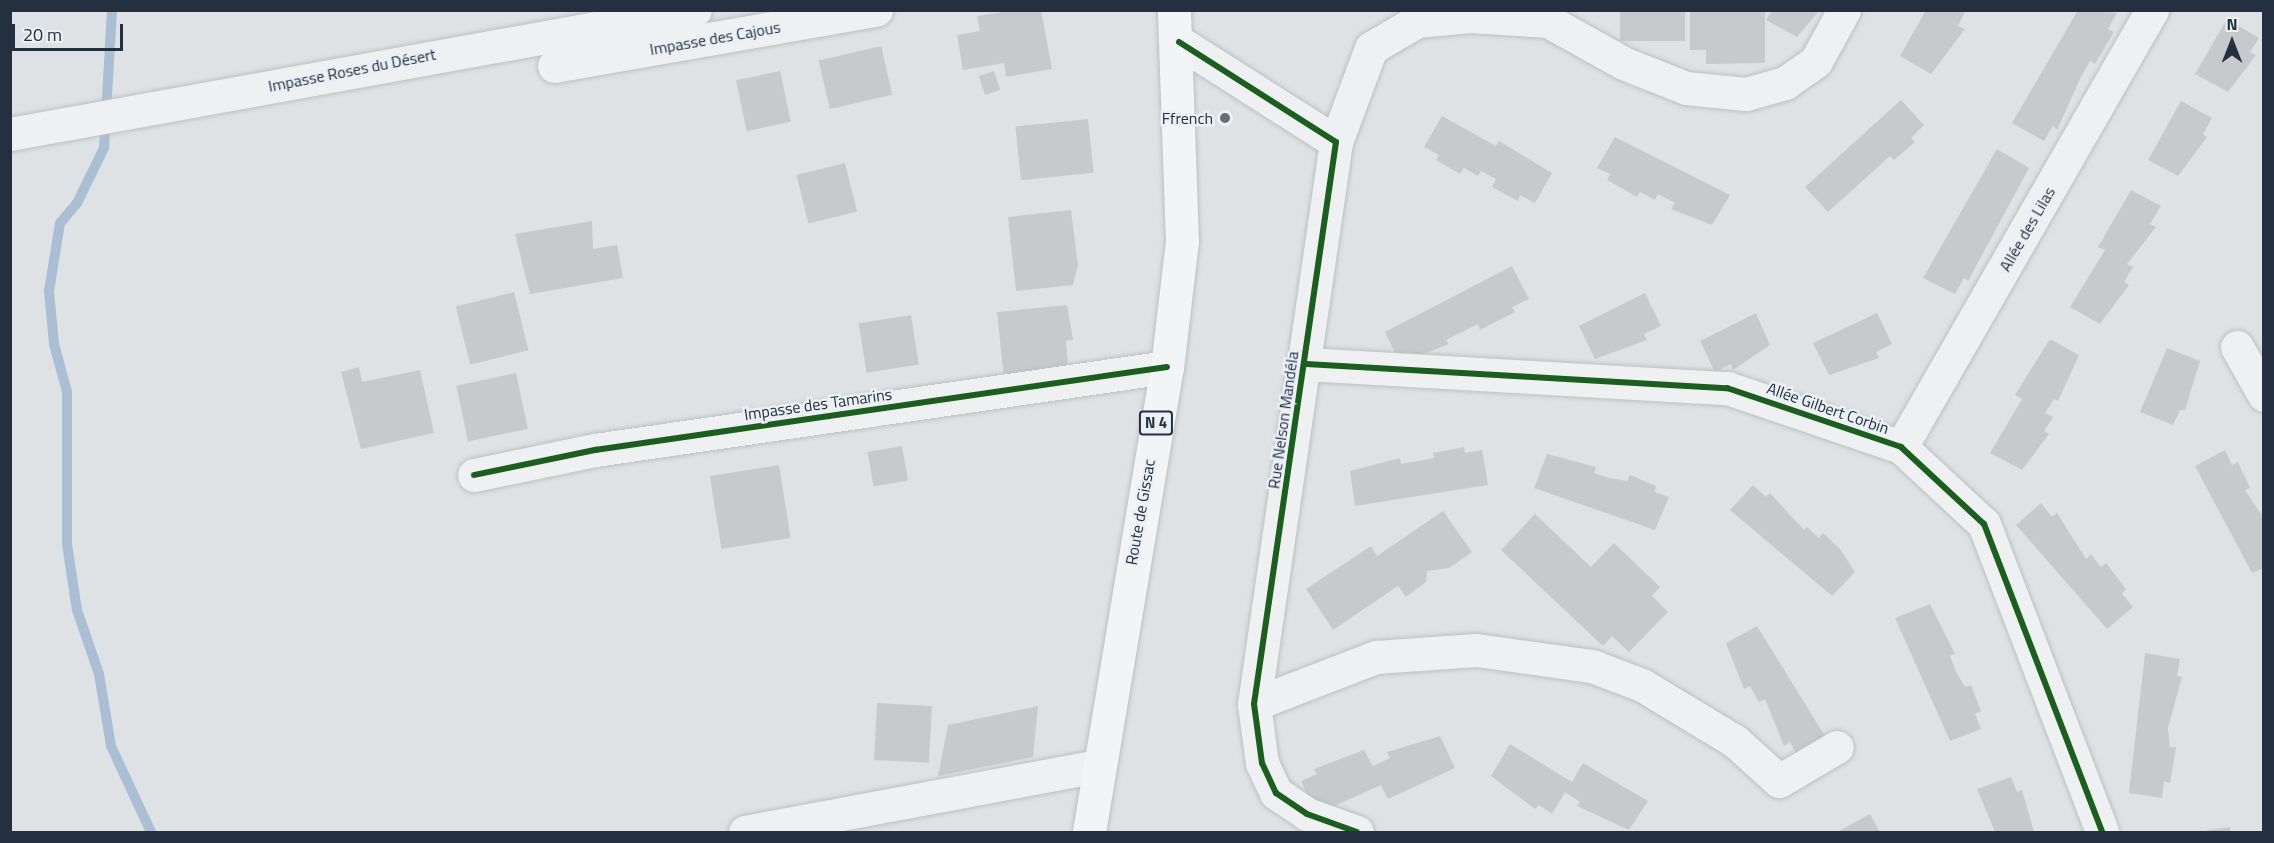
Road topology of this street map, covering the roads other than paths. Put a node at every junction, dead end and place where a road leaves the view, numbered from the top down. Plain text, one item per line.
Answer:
1 (695, 10) edge
2 (876, 10) edge
3 (1174, 10) edge
4 (1844, 10) edge
5 (2152, 10) edge
6 (1551, 16) edge
7 (1179, 42) junction
8 (554, 66) dead end
9 (10, 134) edge
10 (1336, 142) junction
11 (2237, 347) dead end
12 (1305, 364) junction
13 (1167, 367) junction
14 (2264, 395) edge
15 (1901, 447) junction
16 (474, 475) dead end
17 (1254, 704) junction
18 (1837, 747) dead end
19 (1099, 766) junction
20 (745, 832) edge
21 (1089, 832) edge
22 (1357, 832) edge
23 (2102, 832) edge

1 - 9 street, Impasse Roses du Désert
2 - 8 street, Impasse des Cajous
3 - 7 main road, Route de Gissac / N 4
4 - 6 street
5 - 15 street, Allée des Lilas
6 - 10 street
7 - 10 street
7 - 13 main road, Route de Gissac / N 4
10 - 12 street, Rue Nelson Mandéla
11 - 14 street
12 - 15 street, Allée Gilbert Corbin
12 - 17 street, Rue Nelson Mandéla
13 - 16 street, Impasse des Tamarins
13 - 19 main road, Route de Gissac / N 4
15 - 23 street, Allée Gilbert Corbin
17 - 18 street
17 - 22 street, Rue Nelson Mandéla
19 - 20 street
19 - 21 main road, Route de Gissac / N 4

